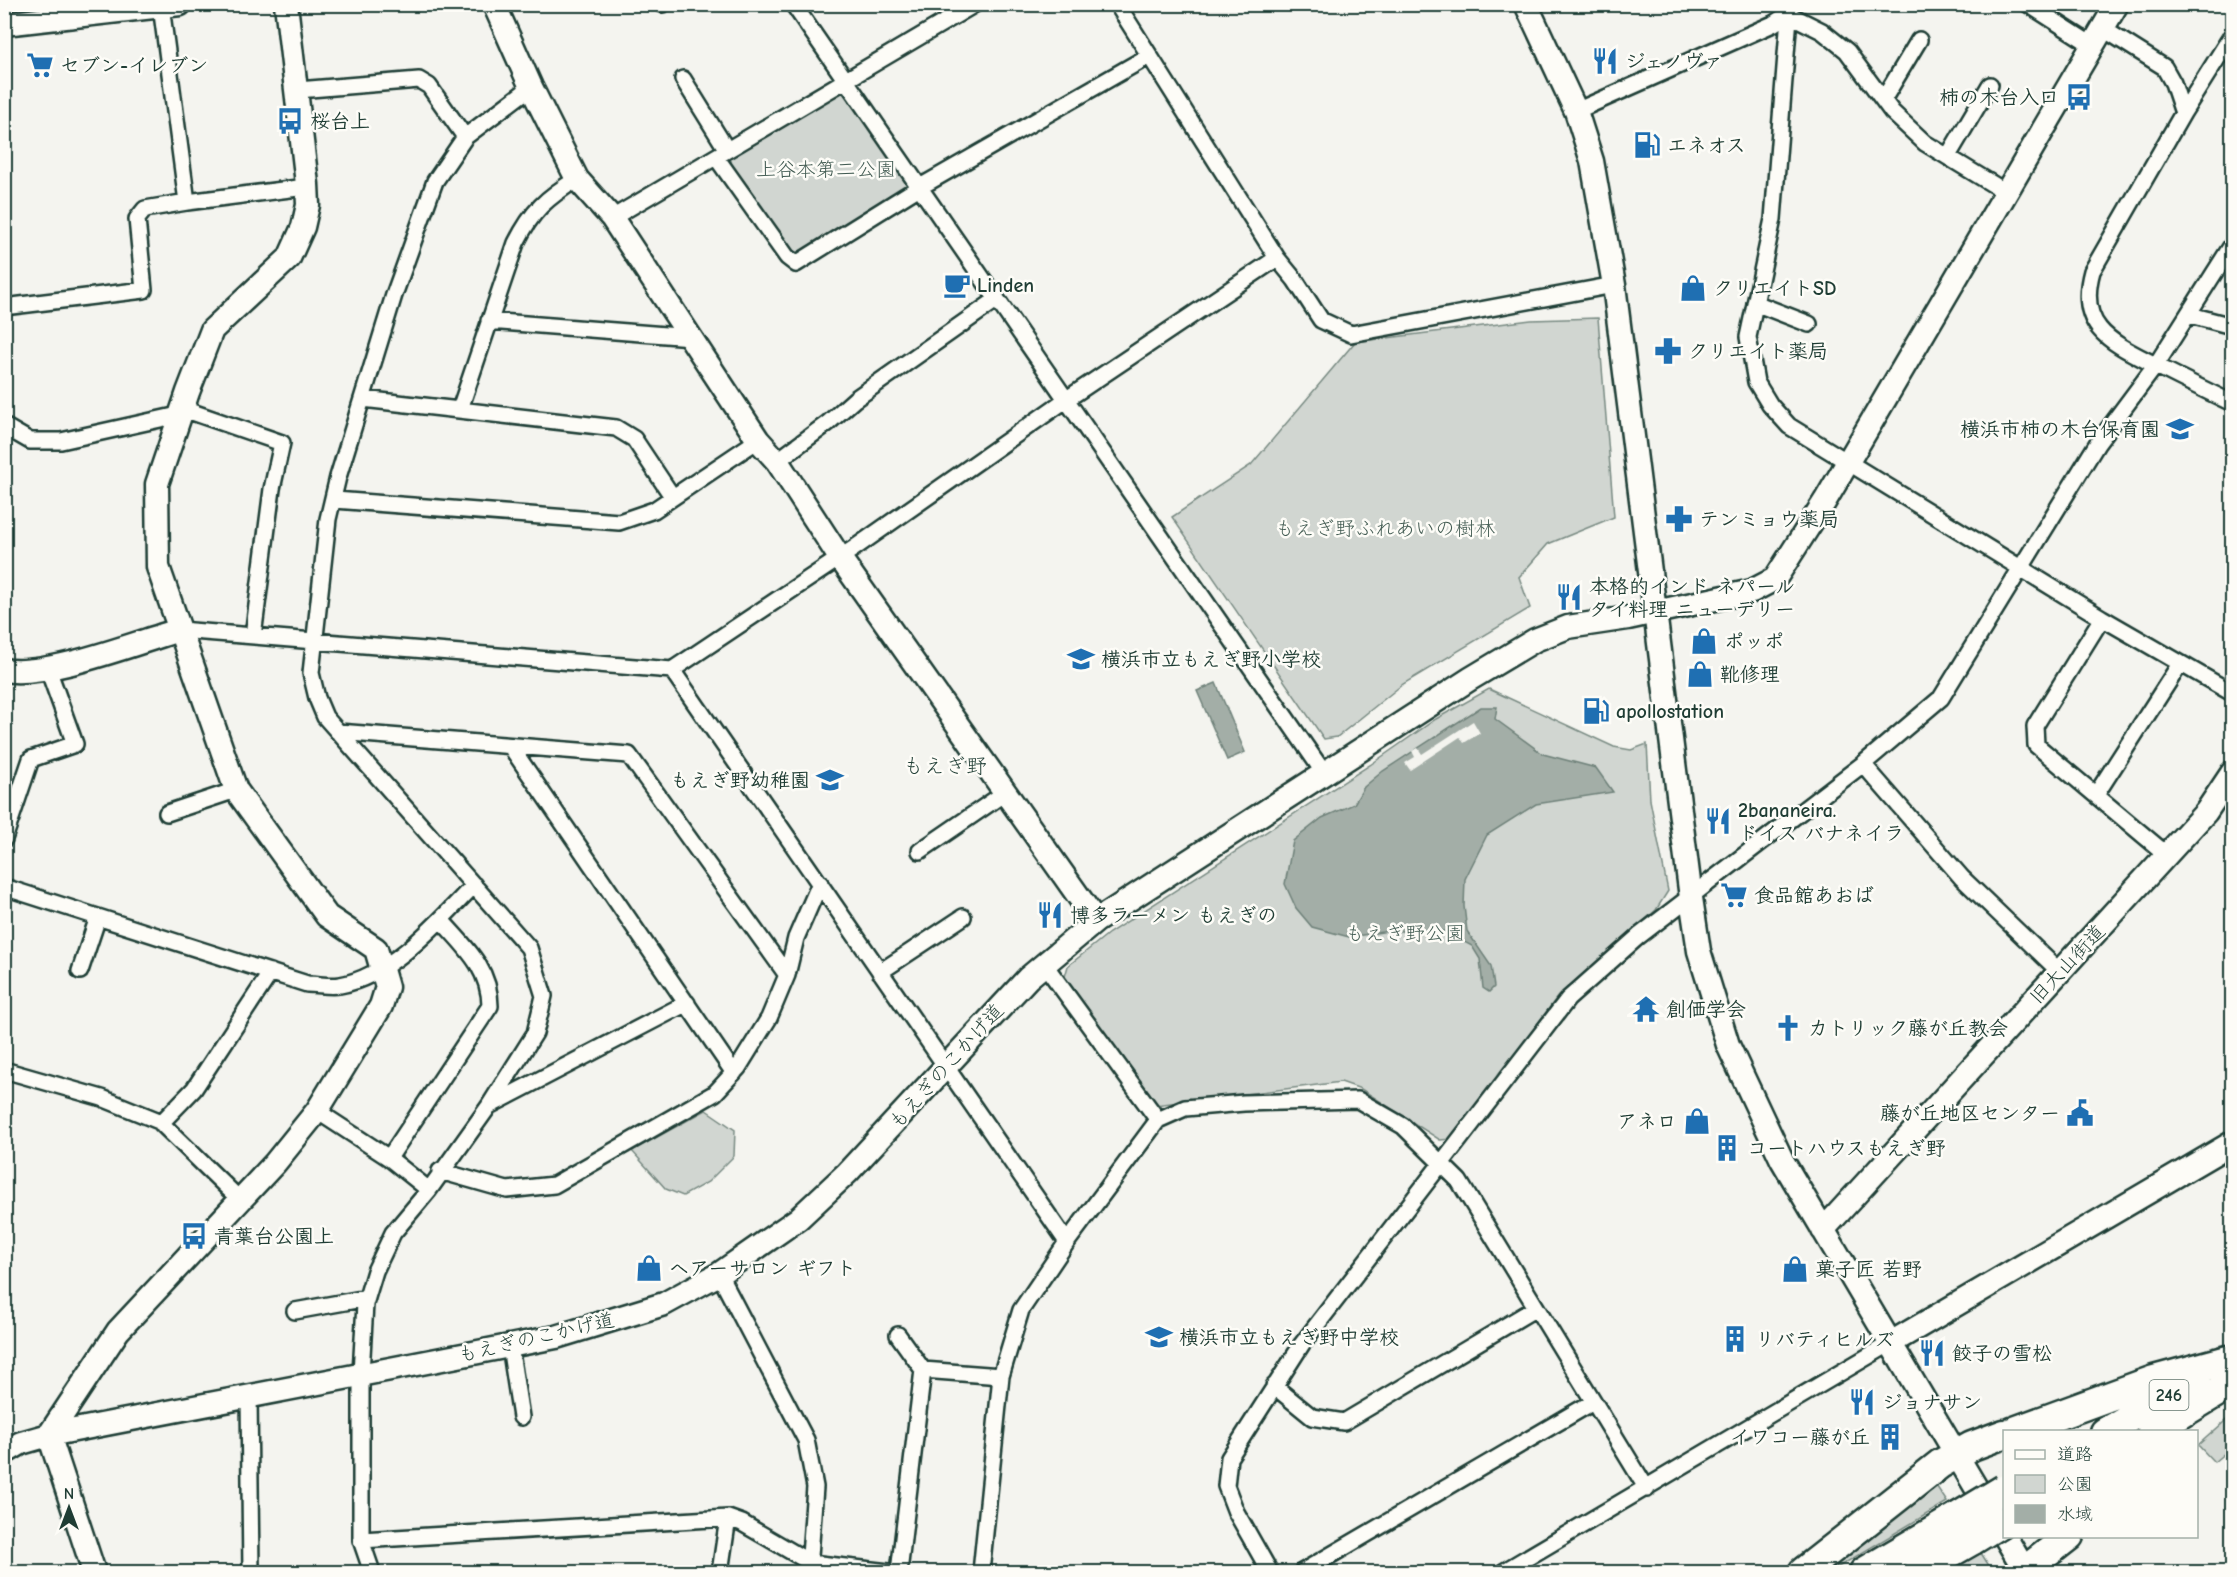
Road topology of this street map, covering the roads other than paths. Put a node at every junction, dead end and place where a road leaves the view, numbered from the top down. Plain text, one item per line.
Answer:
1 (286, 4) edge
2 (494, 4) edge
3 (793, 4) edge
4 (975, 4) edge
5 (1117, 4) edge
6 (1526, 4) edge
7 (2028, 4) edge
8 (2117, 4) edge
9 (170, 5) edge
10 (1789, 9) edge
11 (4, 24) edge
12 (2232, 35) edge
13 (2097, 37) junction
14 (1919, 40) dead end
15 (1149, 56) junction
16 (683, 80) dead end
17 (846, 81) junction
18 (1990, 85) dead end
19 (531, 87) junction
20 (298, 90) junction
21 (1883, 100) junction
22 (1576, 111) junction
23 (2183, 113) junction
24 (465, 137) junction
25 (721, 154) junction
26 (1948, 156) junction
27 (577, 179) junction
28 (306, 187) junction
29 (919, 188) junction
30 (2004, 192) junction
31 (187, 202) junction
32 (612, 218) junction
33 (2232, 245) edge
34 (1277, 258) junction
35 (1614, 285) junction
36 (996, 300) junction
37 (1755, 303) junction
38 (4, 307) edge
39 (2190, 315) junction
40 (489, 321) junction
41 (1809, 324) dead end
42 (2232, 326) edge
43 (690, 337) junction
44 (2156, 365) junction
45 (363, 399) junction
46 (1067, 399) junction
47 (2232, 403) edge
48 (460, 409) junction
49 (181, 413) junction
50 (4, 426) edge
51 (758, 440) junction
52 (777, 461) junction
53 (1847, 462) junction
54 (672, 496) junction
55 (335, 500) junction
56 (840, 558) junction
57 (2021, 568) junction
58 (1656, 611) junction
59 (2102, 618) junction
60 (179, 630) junction
61 (253, 636) junction
62 (314, 640) junction
63 (2181, 664) junction
64 (48, 669) junction
65 (4, 670) edge
66 (672, 670) junction
67 (2232, 693) edge
68 (338, 732) junction
69 (511, 747) junction
70 (1863, 764) junction
71 (1324, 773) junction
72 (2232, 773) edge
73 (236, 790) junction
74 (1006, 792) junction
75 (2097, 793) junction
76 (167, 813) dead end
77 (4, 839) edge
78 (920, 851) dead end
79 (2168, 855) junction
80 (820, 883) junction
81 (474, 885) junction
82 (4, 887) edge
83 (1690, 898) junction
84 (98, 917) junction
85 (963, 917) dead end
86 (441, 920) junction
87 (1096, 921) junction
88 (1045, 964) junction
89 (384, 968) junction
90 (80, 971) dead end
91 (2059, 971) junction
92 (272, 972) junction
93 (880, 972) junction
94 (787, 975) junction
95 (687, 1004) junction
96 (946, 1068) junction
97 (4, 1070) edge
98 (734, 1073) junction
99 (489, 1106) junction
100 (317, 1111) junction
101 (1158, 1120) junction
102 (161, 1124) junction
103 (2232, 1143) edge
104 (389, 1158) junction
105 (1441, 1165) junction
106 (440, 1171) junction
107 (429, 1190) junction
108 (239, 1199) junction
109 (1823, 1230) junction
110 (1066, 1242) junction
111 (719, 1274) junction
112 (367, 1298) junction
113 (1536, 1308) junction
114 (295, 1311) dead end
115 (898, 1335) dead end
116 (1889, 1344) junction
117 (510, 1346) junction
118 (2231, 1367) edge
119 (923, 1370) junction
120 (361, 1373) junction
121 (1000, 1376) junction
122 (1274, 1386) junction
123 (2232, 1389) edge
124 (249, 1396) junction
125 (1593, 1402) junction
126 (521, 1417) dead end
127 (2015, 1430) edge
128 (2107, 1430) edge
129 (2153, 1430) edge
130 (2192, 1430) edge
131 (2003, 1434) edge
132 (49, 1435) junction
133 (4, 1453) edge
134 (1955, 1455) junction
135 (1647, 1489) junction
136 (2003, 1490) edge
137 (728, 1518) junction
138 (2003, 1521) edge
139 (1966, 1528) junction
140 (2003, 1535) edge
141 (2005, 1538) edge
142 (2068, 1538) edge
143 (361, 1539) junction
144 (810, 1568) edge
145 (94, 1572) edge
146 (251, 1572) edge
147 (372, 1572) edge
148 (720, 1572) edge
149 (889, 1572) edge
150 (899, 1572) edge
151 (981, 1572) edge
152 (1270, 1572) edge
153 (1302, 1572) edge
154 (1503, 1572) edge
155 (1803, 1572) edge
156 (1864, 1572) edge
157 (1917, 1572) edge
158 (2025, 1572) edge

1 - 20 street
2 - 19 street
3 - 17 street
4 - 17 street
5 - 15 street
6 - 22 street
7 - 13 street
8 - 13 street, もえぎのこかげ道
9 - 11 street
9 - 31 street
10 - 21 street
10 - 22 street
10 - 37 street
12 - 23 street
13 - 23 street
13 - 30 street, もえぎのこかげ道
14 - 21 street
15 - 29 street
15 - 34 street
16 - 25 street
17 - 25 street
17 - 29 street
18 - 26 street
19 - 24 street
19 - 27 street
20 - 24 street
20 - 28 street
21 - 26 street
22 - 35 street
23 - 44 street
24 - 45 street
25 - 29 street
25 - 32 street
26 - 30 street
27 - 32 street
27 - 40 street
28 - 31 street
28 - 49 street
29 - 36 street
30 - 53 street, もえぎのこかげ道
31 - 38 street
32 - 43 street
33 - 39 street
34 - 35 street
34 - 46 street
35 - 58 street
36 - 46 street
36 - 52 street
37 - 41 street
37 - 53 street
39 - 42 street
39 - 44 street
40 - 43 street
40 - 48 street
43 - 51 street
44 - 47 street
44 - 57 street
45 - 48 street
45 - 55 street
46 - 56 street
46 - 71 street
48 - 54 street
49 - 50 street
49 - 60 street
49 - 61 street
51 - 52 street
51 - 54 street
52 - 56 street
53 - 57 street
53 - 58 street, もえぎのこかげ道
54 - 55 street
55 - 62 street
56 - 66 street
56 - 74 street
57 - 59 street
57 - 70 street
58 - 71 street, もえぎのこかげ道
58 - 83 street
59 - 63 street
59 - 75 street
60 - 61 street
60 - 64 street
60 - 73 street
61 - 62 street
62 - 66 street
62 - 68 street
63 - 67 street
63 - 75 street
64 - 65 street
64 - 77 street
66 - 80 street
68 - 69 street
68 - 81 street
69 - 94 street
69 - 95 street
70 - 83 street
70 - 91 street
71 - 87 street, もえぎのこかげ道
72 - 79 street, 旧大山街道
73 - 76 street
73 - 89 street
74 - 78 street
74 - 87 street
75 - 79 street
79 - 91 street, 旧大山街道
80 - 93 street
80 - 94 street
81 - 86 street
81 - 99 street
82 - 84 street
83 - 105 street
83 - 109 street
84 - 90 street
84 - 92 street
85 - 93 street
86 - 89 street
86 - 104 street
87 - 88 street, もえぎのこかげ道
88 - 96 street, もえぎのこかげ道
88 - 101 street
89 - 92 street
89 - 100 street
91 - 109 street, 旧大山街道
92 - 102 street
93 - 96 street
94 - 98 street
95 - 98 street
95 - 99 street
96 - 110 street
96 - 111 street, もえぎのこかげ道
97 - 102 street
98 - 106 street
99 - 106 street
100 - 104 street
100 - 108 street
101 - 105 street
101 - 110 street
102 - 108 street
103 - 116 street
104 - 107 street
105 - 113 street
105 - 122 street
106 - 107 street
107 - 112 street
108 - 132 street
109 - 116 street
110 - 121 street
111 - 117 street, もえぎのこかげ道
111 - 144 street
112 - 114 street
112 - 120 street
113 - 122 street
113 - 125 street
115 - 119 street
116 - 134 street
116 - 135 street
117 - 120 street, もえぎのこかげ道
117 - 126 street
118 - 127 highway
118 - 128 highway, 246
118 - 129 highway, 246
119 - 121 street
119 - 150 street
120 - 124 street, もえぎのこかげ道
120 - 143 street
121 - 151 street
122 - 152 street
123 - 130 highway
124 - 132 street, もえぎのこかげ道
124 - 146 street
125 - 135 street
125 - 153 street
131 - 134 highway
132 - 133 street, もえぎのこかげ道
132 - 145 street
134 - 140 street
134 - 155 highway
135 - 154 street
136 - 139 highway, bridge
137 - 143 street
137 - 144 street
137 - 148 street
138 - 139 highway, bridge
139 - 156 highway
139 - 157 highway
141 - 158 street
142 - 158 highway
143 - 147 street
144 - 149 street

